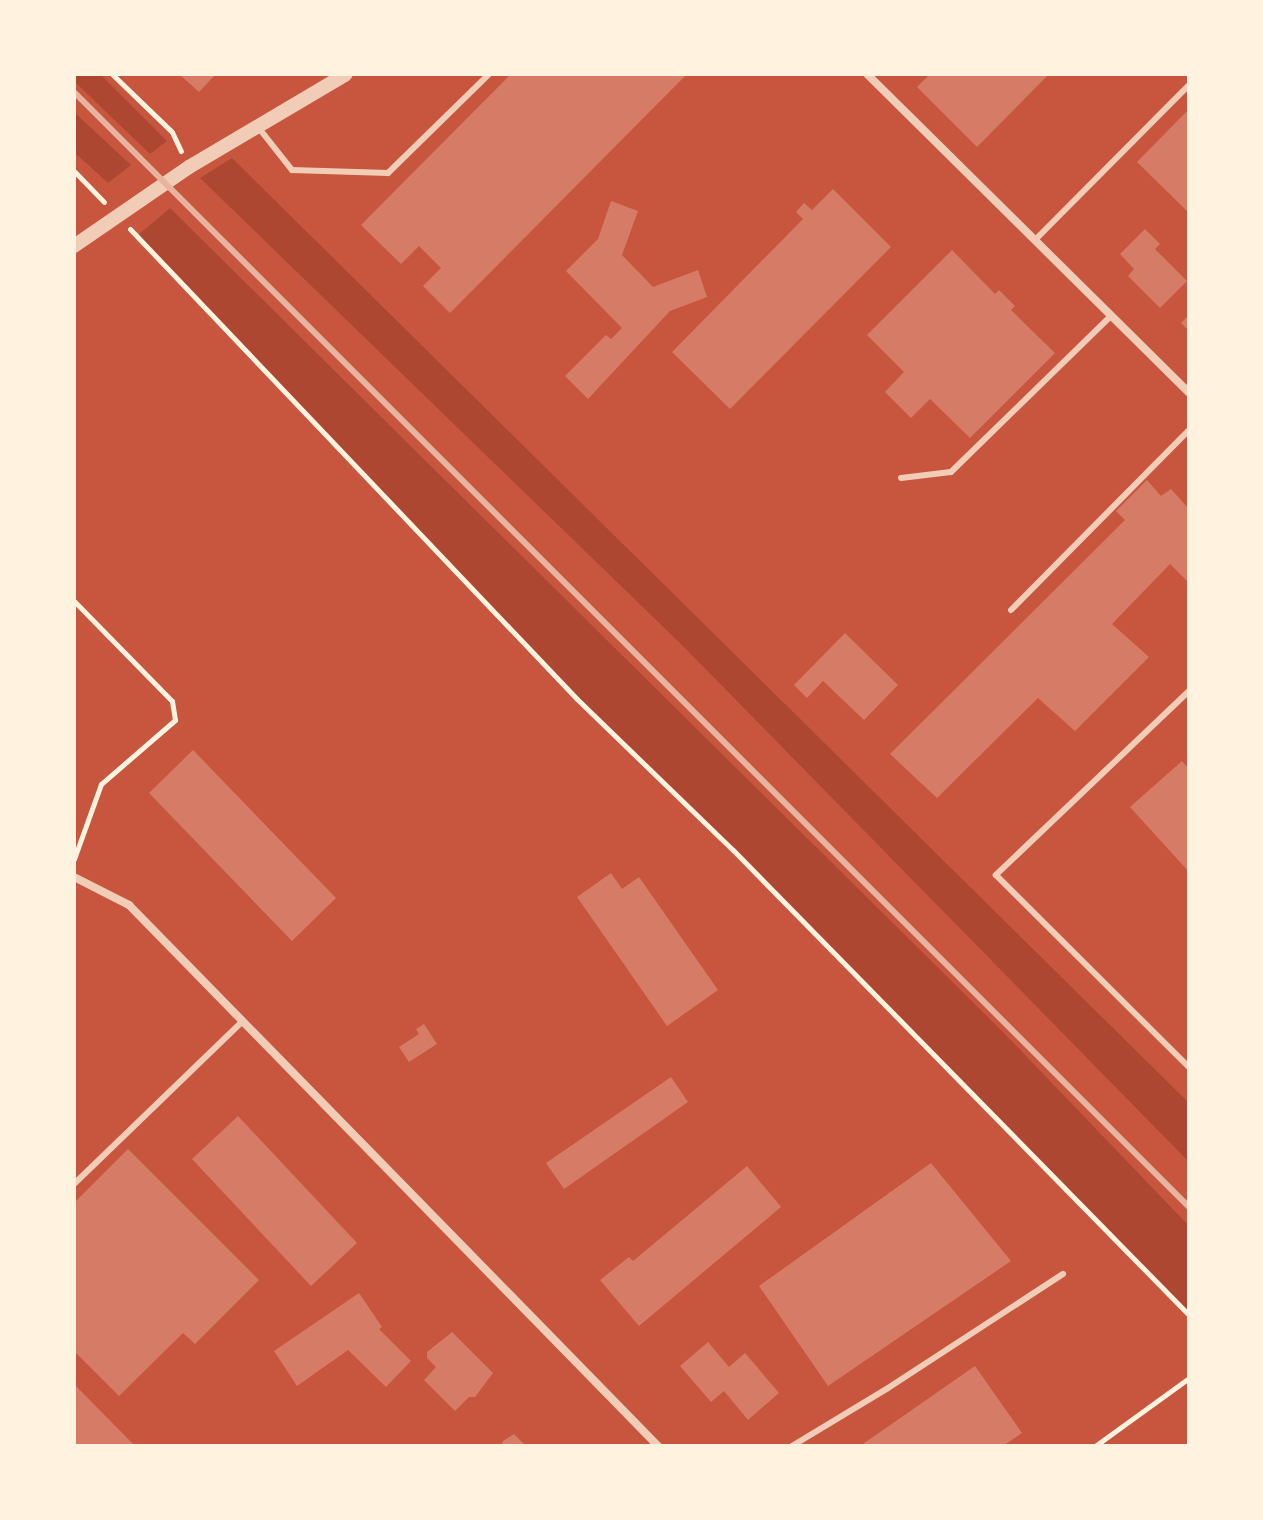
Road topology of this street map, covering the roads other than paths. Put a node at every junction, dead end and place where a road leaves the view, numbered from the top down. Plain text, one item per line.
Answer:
1 (346, 74) edge
2 (489, 74) edge
3 (867, 74) edge
4 (1189, 85) edge
5 (258, 126) junction
6 (1035, 240) junction
7 (74, 246) edge
8 (1111, 316) junction
9 (1189, 393) edge
10 (1189, 430) edge
11 (901, 478) dead end
12 (1011, 610) dead end
13 (1189, 691) edge
14 (74, 877) edge
15 (243, 1021) junction
16 (1189, 1067) edge
17 (74, 1184) edge
18 (1063, 1274) dead end
19 (658, 1446) edge
20 (792, 1446) edge

1 - 5 street
2 - 5 lane
3 - 6 street
4 - 6 lane
5 - 7 street
6 - 8 street
8 - 9 street
8 - 11 lane
10 - 12 lane
13 - 16 lane
14 - 15 street
15 - 17 lane
15 - 19 street
18 - 20 lane

